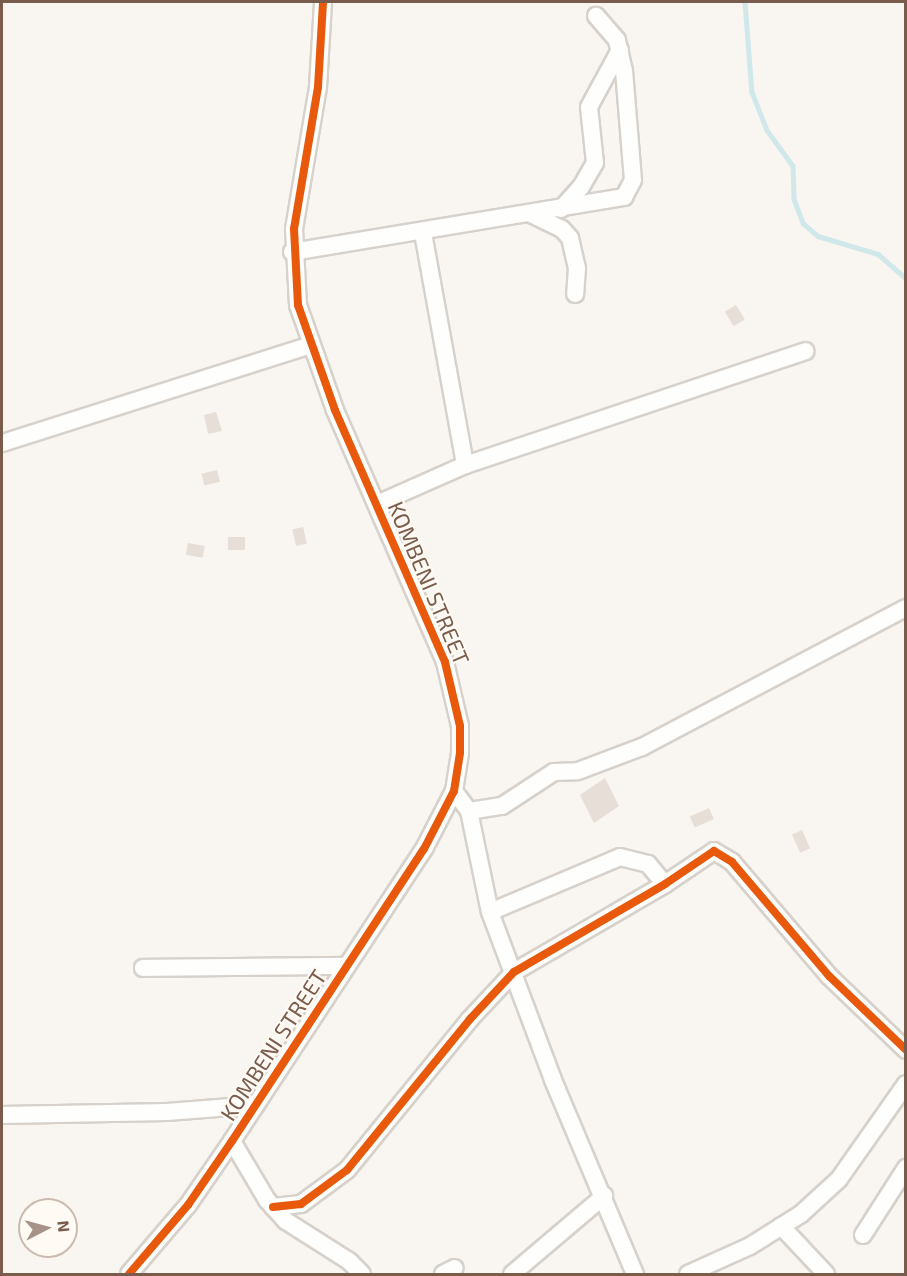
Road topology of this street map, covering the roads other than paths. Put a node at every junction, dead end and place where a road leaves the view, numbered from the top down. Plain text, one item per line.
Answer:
1 (322, 2) edge
2 (596, 16) dead end
3 (620, 50) junction
4 (561, 209) junction
5 (531, 214) junction
6 (423, 233) junction
7 (292, 252) junction
8 (575, 294) dead end
9 (311, 345) junction
10 (805, 351) dead end
11 (2, 443) edge
12 (465, 465) junction
13 (377, 504) junction
14 (906, 608) edge
15 (454, 791) junction
16 (469, 811) junction
17 (665, 884) junction
18 (490, 912) junction
19 (346, 966) junction
20 (143, 968) dead end
21 (514, 972) junction
22 (906, 1050) edge
23 (906, 1084) edge
24 (256, 1105) junction
25 (2, 1115) edge
26 (232, 1141) junction
27 (906, 1168) edge
28 (604, 1196) junction
29 (273, 1207) junction
30 (781, 1227) junction
31 (863, 1235) dead end
32 (129, 1275) edge
33 (362, 1275) edge
34 (512, 1275) edge
35 (635, 1275) edge
36 (688, 1275) edge
37 (826, 1275) edge

1 - 7 street, KOMBENI STREET
2 - 3 street
3 - 4 street
3 - 4 street
4 - 5 street
5 - 6 street
5 - 8 street
6 - 7 street
6 - 12 street
7 - 9 street, KOMBENI STREET
9 - 11 street
9 - 13 street, KOMBENI STREET
10 - 12 street
12 - 13 street
13 - 15 street, KOMBENI STREET
14 - 16 street
15 - 16 street
15 - 19 street, KOMBENI STREET
16 - 18 street
17 - 18 street
17 - 21 street
17 - 22 street
18 - 21 street
19 - 20 street
19 - 24 street, KOMBENI STREET
21 - 28 street
21 - 29 street
23 - 30 street
24 - 25 street
24 - 26 street, KOMBENI STREET
26 - 29 street
26 - 32 street, KOMBENI STREET
27 - 31 street
28 - 34 street
28 - 35 street
29 - 33 street
30 - 36 street
30 - 37 street

